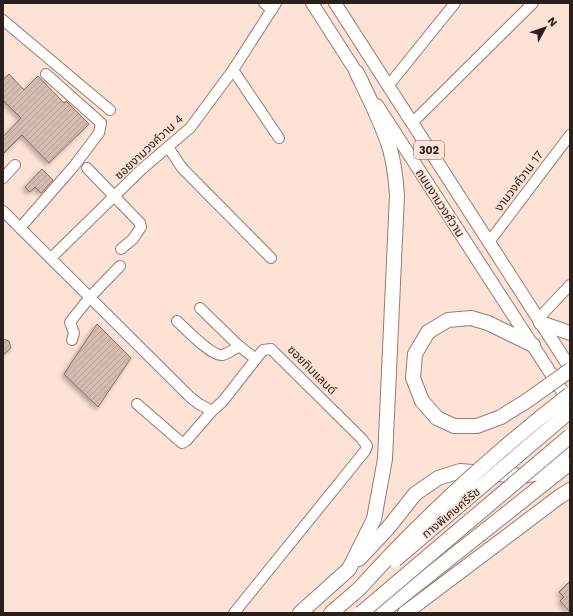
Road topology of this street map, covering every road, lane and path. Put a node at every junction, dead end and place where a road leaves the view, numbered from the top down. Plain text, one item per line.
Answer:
1 (264, 3) edge
2 (312, 3) edge
3 (335, 3) edge
4 (454, 3) edge
5 (533, 3) edge
6 (274, 6) edge
7 (3, 20) edge
8 (233, 70) junction
9 (357, 73) junction
10 (46, 74) dead end
11 (388, 86) junction
12 (110, 110) dead end
13 (412, 123) junction
14 (570, 135) edge
15 (279, 138) dead end
16 (168, 147) junction
17 (15, 165) dead end
18 (87, 168) dead end
19 (3, 178) edge
20 (114, 196) junction
21 (3, 211) edge
22 (20, 228) junction
23 (489, 242) junction
24 (121, 249) dead end
25 (51, 258) junction
26 (271, 258) dead end
27 (120, 266) dead end
28 (570, 285) edge
29 (90, 297) junction
30 (200, 308) dead end
31 (177, 321) dead end
32 (540, 321) junction
33 (570, 333) edge
34 (72, 340) dead end
35 (533, 345) junction
36 (239, 346) junction
37 (256, 359) junction
38 (569, 364) edge
39 (570, 394) edge
40 (570, 403) edge
41 (137, 404) dead end
42 (212, 411) junction
43 (570, 411) edge
44 (570, 436) edge
45 (570, 445) edge
46 (570, 463) edge
47 (570, 490) edge
48 (349, 569) junction
49 (359, 589) junction
50 (234, 613) edge
51 (300, 613) edge
52 (331, 613) edge
53 (361, 613) edge
54 (381, 613) edge
55 (405, 613) edge

1 - 6 street
2 - 9 main road, ถนนงามวงศ์วาน / 302
3 - 11 main road, ถนนงามวงศ์วาน / 302
4 - 11 street
5 - 13 street
6 - 8 street, ซอยงามวงศ์วาน 4
7 - 12 street
8 - 15 street
8 - 16 street, ซอยงามวงศ์วาน 4
9 - 35 main road, ถนนงามวงศ์วาน / 302
9 - 48 highway
10 - 22 street
11 - 13 main road, ถนนงามวงศ์วาน / 302
13 - 23 main road, ถนนงามวงศ์วาน / 302
14 - 23 street, งามวงศ์วาน 17
16 - 20 street, ซอยงามวงศ์วาน 4
16 - 26 street
17 - 19 street
18 - 20 street
20 - 24 street
20 - 25 street, ซอยงามวงศ์วาน 4
21 - 22 street
22 - 25 street
23 - 32 main road, ถนนงามวงศ์วาน / 302
25 - 29 street
27 - 29 street
28 - 32 street
29 - 34 street
29 - 42 street
30 - 36 street
31 - 36 street
32 - 33 highway
32 - 38 main road, ถนนงามวงศ์วาน / 302
35 - 38 highway, bridge
35 - 40 main road, ถนนงามวงศ์วาน / 302
36 - 37 street
37 - 42 street, ซอยทิมแลนด์
37 - 50 street, ซอยทิมแลนด์
39 - 49 highway, bridge
41 - 42 street, ซอยทิมแลนด์
43 - 49 highway, ทางพิเศษศรีรัช, bridge
44 - 53 highway, ทางพิเศษศรีรัช, bridge
45 - 48 highway
46 - 54 highway
47 - 55 highway
48 - 51 highway
49 - 52 highway, ทางพิเศษศรีรัช

